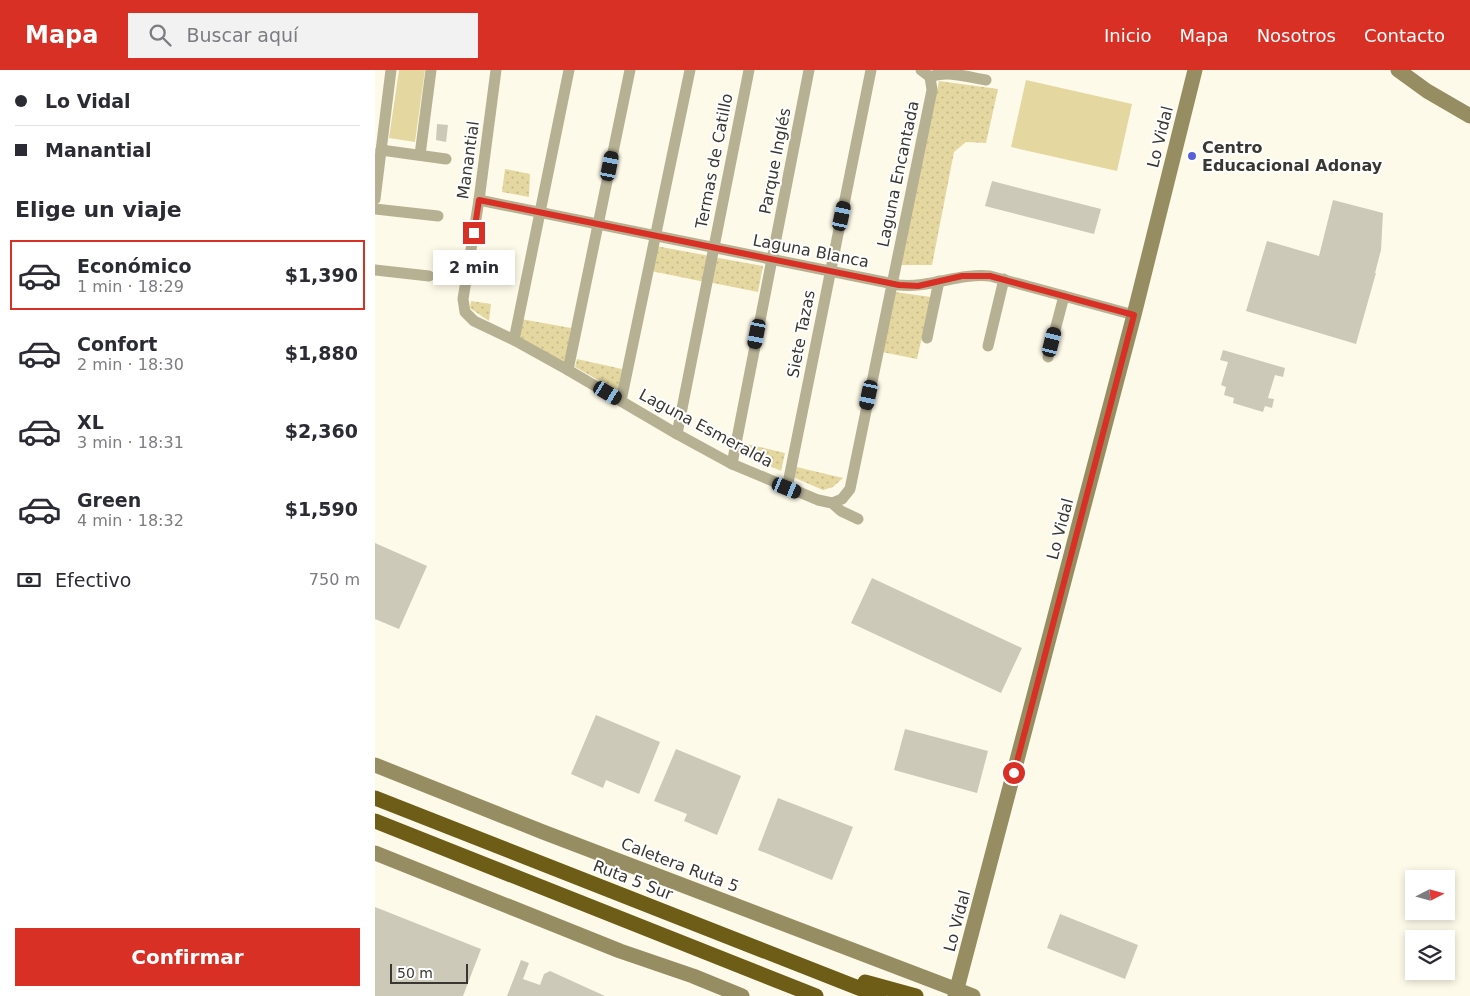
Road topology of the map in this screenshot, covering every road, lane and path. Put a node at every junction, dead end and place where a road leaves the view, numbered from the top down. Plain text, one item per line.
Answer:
1 (391, 70) edge
2 (431, 70) edge
3 (496, 70) edge
4 (569, 70) edge
5 (630, 70) edge
6 (690, 70) edge
7 (749, 70) edge
8 (809, 70) edge
9 (871, 70) edge
10 (1195, 70) edge
11 (1398, 70) edge
12 (926, 74) edge
13 (986, 80) dead end
14 (1470, 116) edge
15 (381, 150) junction
16 (420, 155) junction
17 (446, 158) dead end
18 (375, 199) edge
19 (479, 200) junction
20 (375, 208) edge
21 (540, 212) junction
22 (438, 216) dead end
23 (599, 224) junction
24 (655, 236) junction
25 (714, 248) junction
26 (772, 259) junction
27 (375, 270) edge
28 (831, 271) junction
29 (429, 276) dead end
30 (1004, 279) junction
31 (939, 281) junction
32 (891, 283) junction
33 (1064, 296) junction
34 (465, 312) joint
35 (1134, 315) junction
36 (927, 338) dead end
37 (514, 340) junction
38 (988, 346) dead end
39 (1048, 357) dead end
40 (568, 370) junction
41 (621, 401) junction
42 (677, 434) junction
43 (732, 464) junction
44 (787, 488) junction
45 (832, 503) junction
46 (857, 519) dead end
47 (375, 765) edge
48 (375, 798) edge
49 (375, 821) edge
50 (375, 853) edge
51 (795, 962) junction
52 (956, 993) edge
53 (742, 996) edge
54 (816, 996) edge
55 (879, 996) edge
56 (916, 996) edge
57 (973, 996) edge

1 - 15 street
2 - 16 street
3 - 19 street, Manantial
4 - 21 street
5 - 23 street
6 - 24 street
7 - 25 street, Termas de Catillo
8 - 26 street, Parque Inglés
9 - 28 street, Siete Tazas
10 - 35 main road, Lo Vidal
11 - 14 main road
12 - 13 street
12 - 32 street, Laguna Encantada
15 - 16 street
15 - 18 street
16 - 17 street
19 - 21 street, Laguna Blanca
19 - 34 street, Manantial
20 - 22 street
21 - 23 street, Laguna Blanca
21 - 37 street
23 - 24 street, Laguna Blanca
23 - 40 street
24 - 25 street, Laguna Blanca
24 - 41 street
25 - 26 street, Laguna Blanca
25 - 42 street, Termas de Catillo
26 - 28 street, Laguna Blanca
26 - 43 street, Parque Inglés
27 - 29 street
28 - 32 street, Laguna Blanca
28 - 44 street, Siete Tazas
30 - 31 street, Laguna Blanca
30 - 33 street, Laguna Blanca
30 - 38 street
31 - 32 street, Laguna Blanca
31 - 36 street
32 - 45 street, Laguna Encantada
33 - 35 street, Laguna Blanca
33 - 39 street
34 - 37 street, Laguna Esmeralda
35 - 52 main road, Lo Vidal
37 - 40 street, Laguna Esmeralda
40 - 41 street, Laguna Esmeralda
41 - 42 street, Laguna Esmeralda
42 - 43 street, Laguna Esmeralda
43 - 44 street, Laguna Esmeralda
44 - 45 street, Laguna Esmeralda
45 - 46 street, Laguna Esmeralda
47 - 52 main road, Caletera Ruta 5
48 - 51 highway, Ruta 5 Sur
49 - 54 highway
50 - 53 main road
51 - 55 highway, Ruta 5 Sur
51 - 56 highway
52 - 57 main road, Caletera Ruta 5

